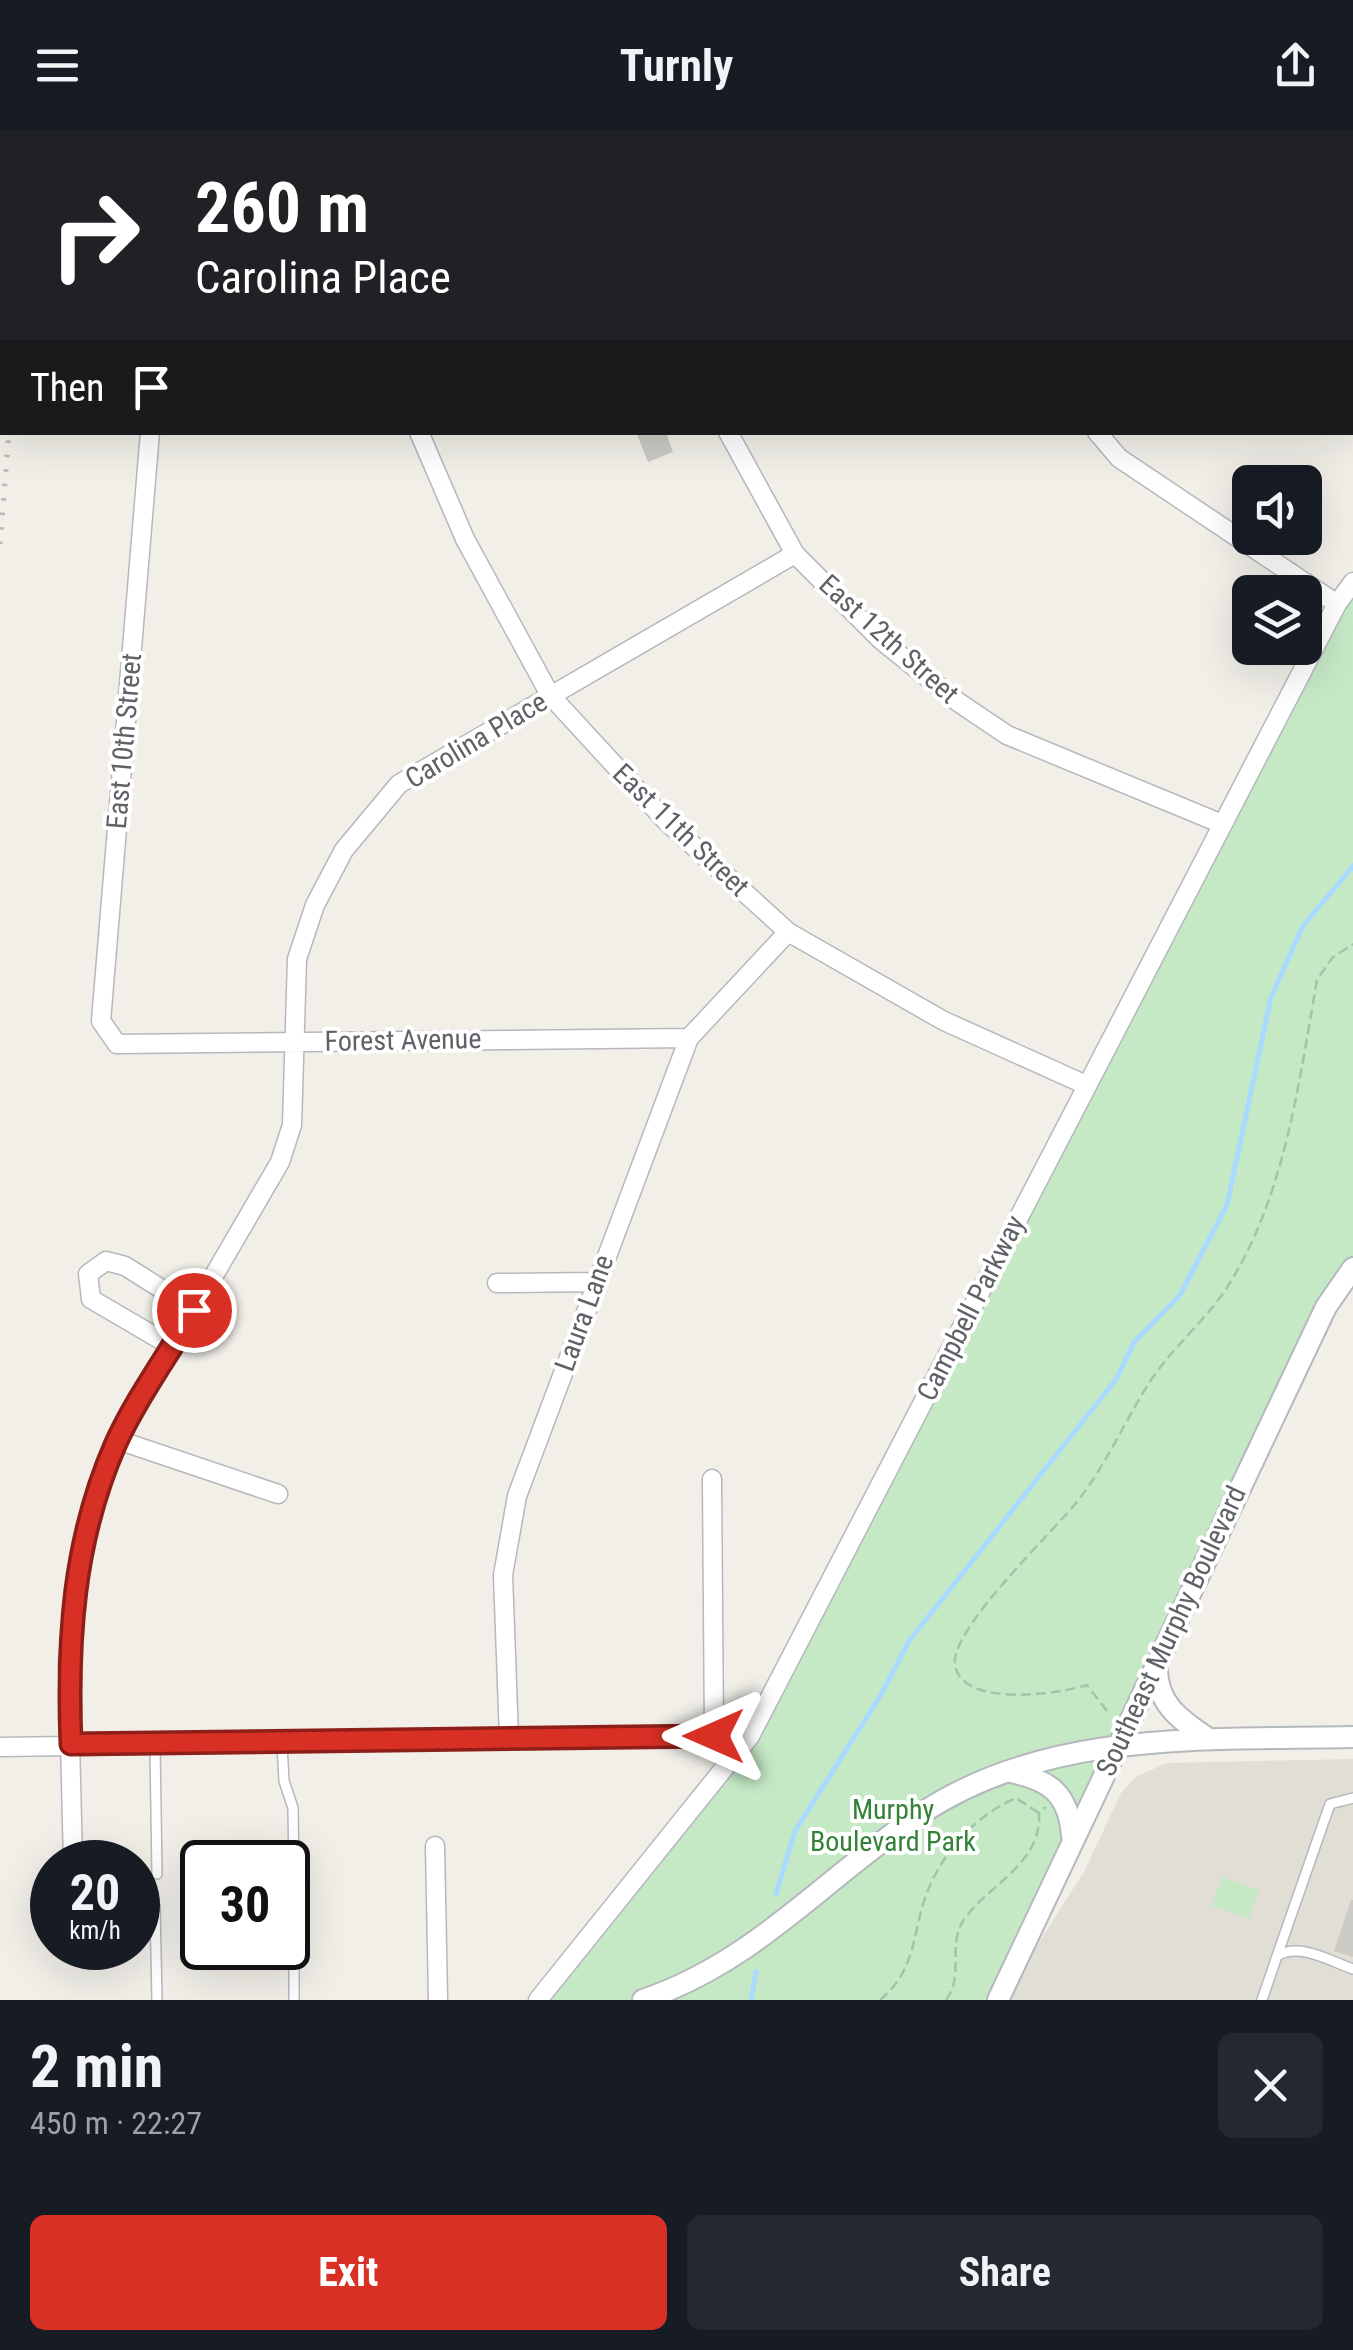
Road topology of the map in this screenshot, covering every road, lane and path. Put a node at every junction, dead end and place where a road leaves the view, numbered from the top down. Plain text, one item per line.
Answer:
1 (150, 435) edge
2 (420, 435) edge
3 (730, 435) edge
4 (1100, 435) edge
5 (795, 554) junction
6 (1353, 582) edge
7 (1337, 604) junction
8 (550, 696) junction
9 (1222, 824) junction
10 (788, 932) junction
11 (1353, 944) edge
12 (689, 1038) junction
13 (292, 1042) junction
14 (116, 1044) joint
15 (1086, 1085) junction
16 (1353, 1268) edge
17 (595, 1282) junction
18 (496, 1283) dead end
19 (194, 1310) junction
20 (173, 1347) junction
21 (118, 1440) junction
22 (712, 1480) dead end
23 (278, 1494) dead end
24 (1158, 1656) junction
25 (1107, 1710) dead end
26 (714, 1736) junction
27 (750, 1736) junction
28 (1353, 1737) edge
29 (509, 1738) junction
30 (1209, 1740) junction
31 (282, 1741) junction
32 (154, 1743) junction
33 (71, 1744) junction
34 (1116, 1746) junction
35 (0, 1747) edge
36 (1008, 1772) junction
37 (1353, 1798) edge
38 (1055, 1800) dead end
39 (1039, 1813) junction
40 (1072, 1839) junction
41 (73, 1840) edge
42 (156, 1840) edge
43 (294, 1840) edge
44 (435, 1846) dead end
45 (1276, 1956) junction
46 (157, 1970) edge
47 (294, 1970) edge
48 (1353, 1970) edge
49 (157, 2000) edge
50 (294, 2000) edge
51 (438, 2000) edge
52 (538, 2000) edge
53 (644, 2000) edge
54 (880, 2000) edge
55 (946, 2000) edge
56 (998, 2000) edge
57 (1262, 2000) edge

1 - 14 street, East 10th Street
2 - 8 street, East 11th Street
3 - 5 street, East 12th Street
4 - 7 street
5 - 8 street, Carolina Place
5 - 9 street, East 12th Street
6 - 7 street, Campbell Parkway
7 - 9 street, Campbell Parkway
8 - 10 street, East 11th Street
8 - 13 street, Carolina Place
9 - 15 street, Campbell Parkway
10 - 12 street, Laura Lane
10 - 15 street, East 11th Street
11 - 25 path
12 - 13 street, Forest Avenue
12 - 17 street, Laura Lane
13 - 14 street, Forest Avenue
13 - 19 street, Carolina Place
15 - 27 street, Campbell Parkway
16 - 24 street, Southeast Murphy Boulevard
17 - 18 street
17 - 29 street, Laura Lane
19 - 20 street, Carolina Place
19 - 20 street
20 - 21 street, Carolina Place
21 - 23 street
21 - 33 street, Carolina Place
22 - 26 street
24 - 30 street
24 - 34 street, Southeast Murphy Boulevard
26 - 27 street
26 - 29 street
27 - 52 street, Campbell Parkway
28 - 30 street
29 - 31 street
30 - 34 street
31 - 32 street
31 - 43 lane
32 - 33 street
32 - 42 lane
33 - 35 street
33 - 41 street
34 - 36 street
34 - 40 street, Southeast Murphy Boulevard
36 - 40 street
36 - 53 street
37 - 45 lane
38 - 39 path
39 - 54 path
39 - 55 path
40 - 56 street, Southeast Murphy Boulevard
44 - 51 street
45 - 48 lane
45 - 57 lane
46 - 49 lane
47 - 50 lane

